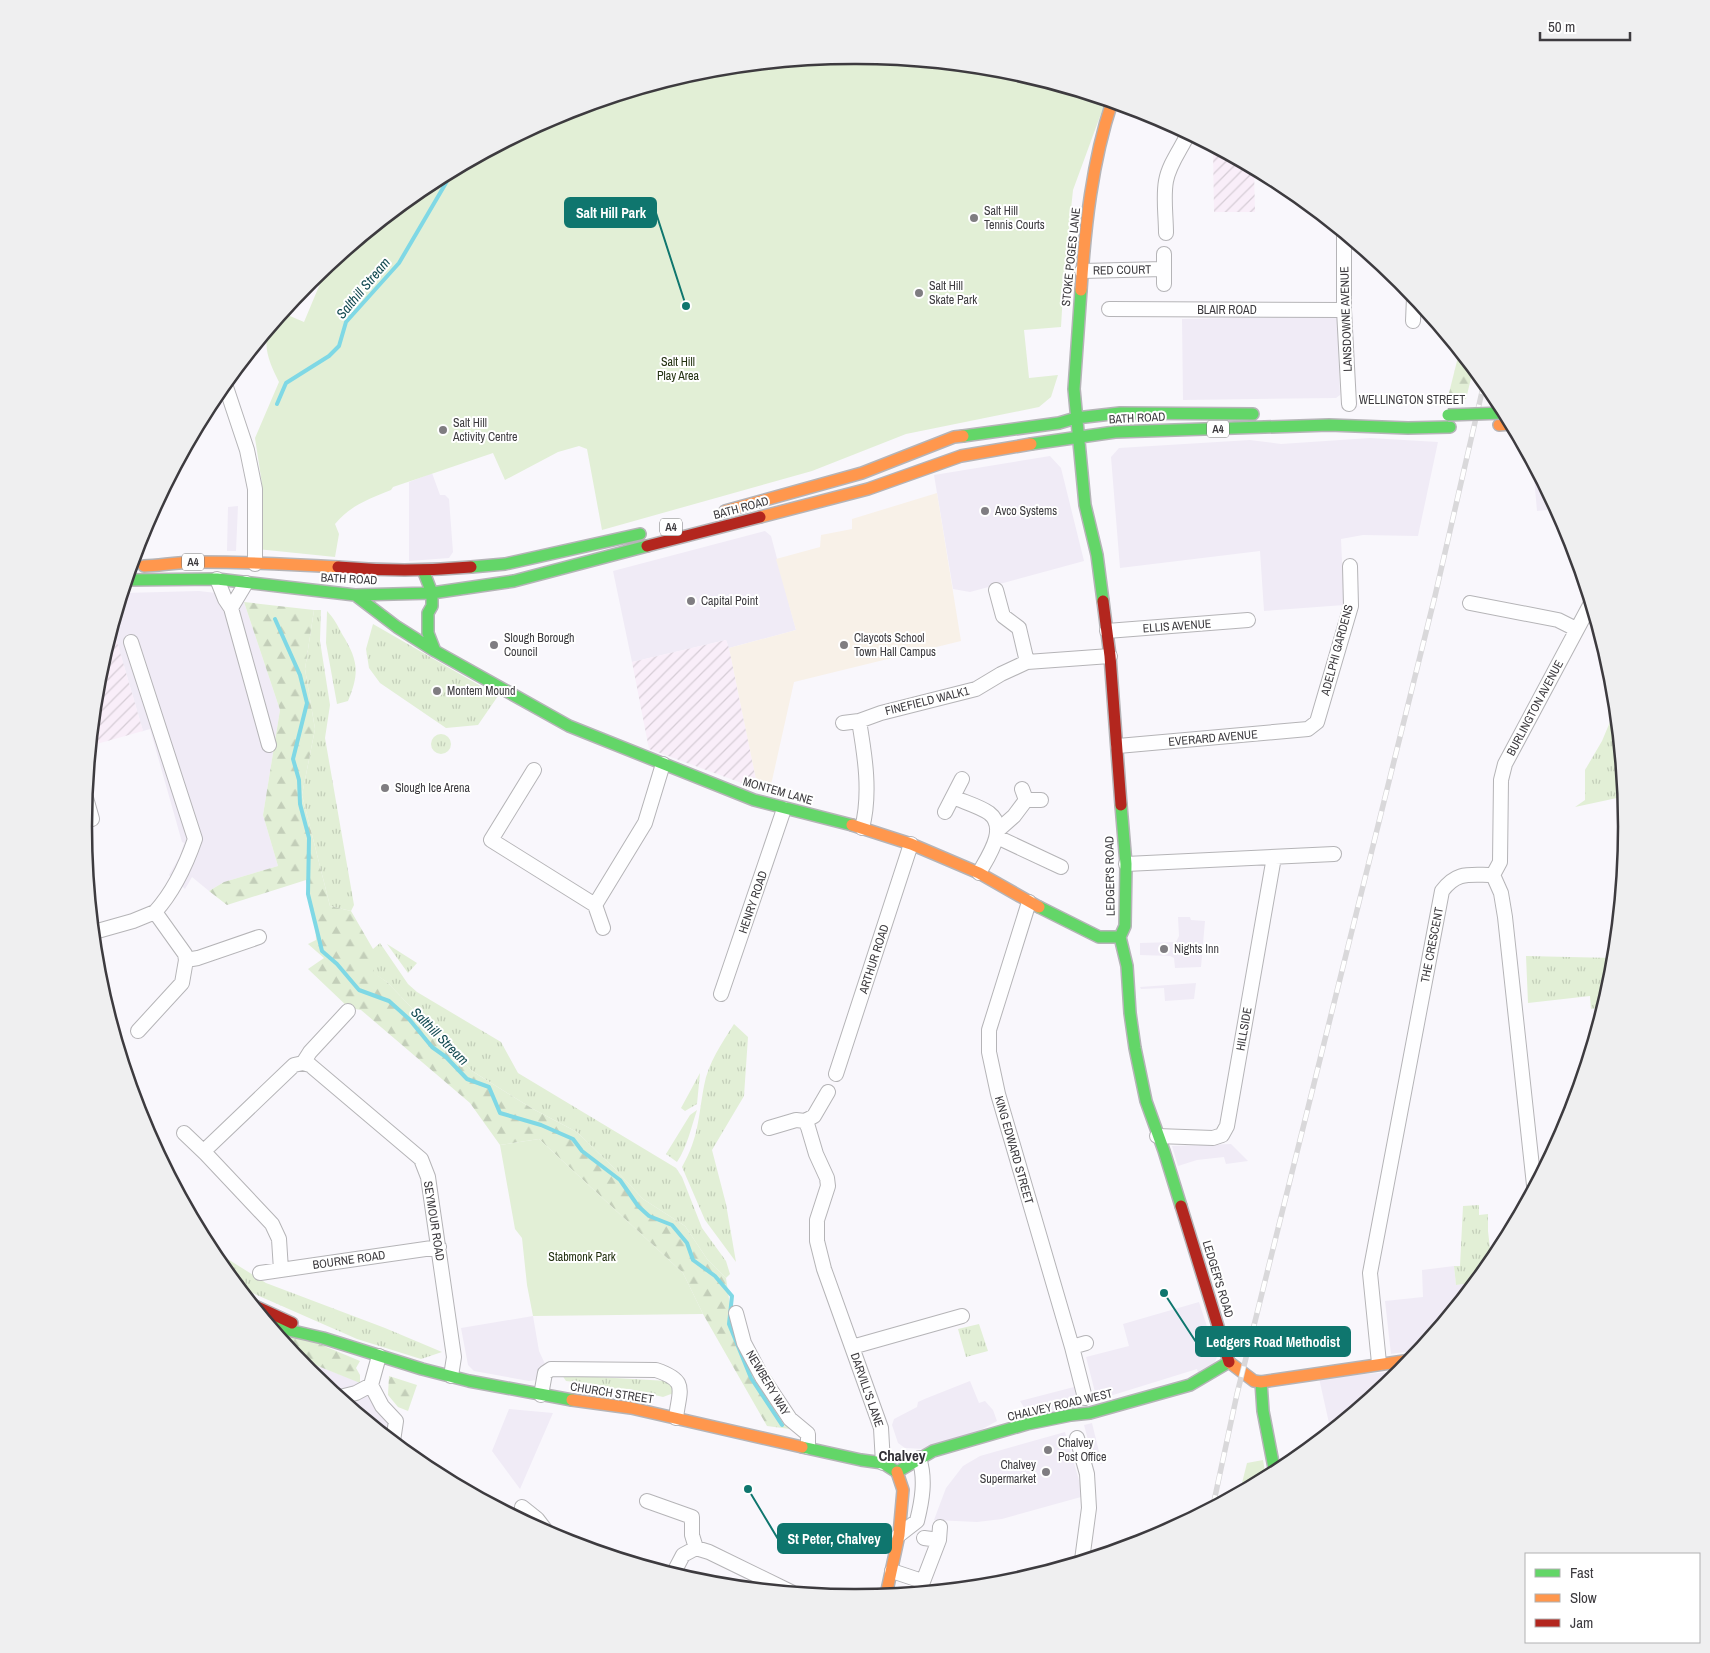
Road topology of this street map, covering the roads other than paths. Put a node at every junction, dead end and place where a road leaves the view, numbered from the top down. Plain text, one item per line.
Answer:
1 (1110, 108) edge
2 (1186, 139) edge
3 (1166, 232) dead end
4 (1344, 242) edge
5 (1164, 254) dead end
6 (1163, 269) junction
7 (1082, 271) junction
8 (1164, 284) dead end
9 (1414, 308) edge
10 (1109, 309) dead end
11 (1344, 310) junction
12 (1413, 321) dead end
13 (228, 393) edge
14 (1496, 413) edge
15 (1269, 414) dead end
16 (1351, 414) junction
17 (1443, 415) dead end
18 (1076, 418) junction
19 (1503, 424) edge
20 (1494, 425) dead end
21 (1455, 427) dead end
22 (1078, 437) junction
23 (715, 514) dead end
24 (654, 531) dead end
25 (255, 564) junction
26 (139, 566) edge
27 (157, 566) junction
28 (1350, 566) dead end
29 (423, 570) junction
30 (217, 579) junction
31 (133, 580) edge
32 (158, 580) junction
33 (246, 583) junction
34 (268, 585) junction
35 (996, 590) dead end
36 (432, 594) junction
37 (355, 595) junction
38 (1470, 603) dead end
39 (231, 608) junction
40 (1586, 611) edge
41 (420, 617) junction
42 (1248, 620) dead end
43 (397, 627) junction
44 (1576, 629) junction
45 (1107, 631) junction
46 (130, 642) dead end
47 (435, 651) junction
48 (1110, 656) junction
49 (1027, 662) junction
50 (858, 721) junction
51 (843, 723) dead end
52 (1308, 729) joint
53 (269, 745) dead end
54 (1118, 746) junction
55 (663, 764) junction
56 (534, 770) dead end
57 (962, 779) dead end
58 (953, 797) junction
59 (1042, 800) dead end
60 (784, 809) junction
61 (945, 812) dead end
62 (862, 828) junction
63 (997, 834) junction
64 (911, 844) junction
65 (1334, 854) dead end
66 (1274, 857) junction
67 (1126, 864) junction
68 (1061, 867) dead end
69 (979, 874) junction
70 (1492, 875) junction
71 (1029, 902) junction
72 (595, 905) junction
73 (155, 912) junction
74 (603, 928) dead end
75 (100, 930) edge
76 (259, 937) dead end
77 (1120, 937) junction
78 (186, 960) junction
79 (721, 994) dead end
80 (348, 1011) dead end
81 (138, 1031) dead end
82 (303, 1063) junction
83 (836, 1074) dead end
84 (828, 1092) dead end
85 (805, 1121) junction
86 (768, 1128) dead end
87 (184, 1133) dead end
88 (1157, 1136) junction
89 (204, 1152) junction
90 (1533, 1176) edge
91 (439, 1247) junction
92 (281, 1270) junction
93 (260, 1273) dead end
94 (268, 1312) edge
95 (736, 1313) dead end
96 (962, 1316) dead end
97 (282, 1328) edge
98 (322, 1338) junction
99 (1086, 1344) dead end
100 (852, 1346) junction
101 (1072, 1347) junction
102 (379, 1356) junction
103 (1398, 1361) edge
104 (1229, 1362) junction
105 (1379, 1363) junction
106 (451, 1376) junction
107 (1261, 1382) junction
108 (371, 1385) junction
109 (347, 1395) edge
110 (540, 1395) junction
111 (1085, 1398) dead end
112 (676, 1418) junction
113 (395, 1435) edge
114 (1076, 1438) dead end
115 (808, 1447) junction
116 (919, 1458) junction
117 (883, 1463) junction
118 (1273, 1464) edge
119 (897, 1472) junction
120 (647, 1501) dead end
121 (899, 1535) junction
122 (924, 1538) dead end
123 (696, 1548) junction
124 (1083, 1554) edge
125 (676, 1568) edge
126 (892, 1571) junction
127 (777, 1585) edge
128 (920, 1586) edge
129 (888, 1588) edge

1 - 7 main road, STOKE POGES LANE
2 - 3 street
4 - 11 street, LANSDOWNE AVENUE
5 - 6 street, RED COURT
6 - 7 street, RED COURT
6 - 8 street, RED COURT
7 - 18 main road, STOKE POGES LANE
9 - 12 street
10 - 11 street, BLAIR ROAD
11 - 16 street, LANSDOWNE AVENUE
13 - 25 street
14 - 17 main road, WELLINGTON STREET, bridge
15 - 18 main road, BATH ROAD / A4
16 - 21 main road, WELLINGTON STREET / A4
16 - 22 main road, BATH ROAD / A4
18 - 22 main road, STOKE POGES LANE
18 - 23 main road, BATH ROAD / A4
19 - 20 main road
22 - 36 main road, BATH ROAD / A4
22 - 45 main road, LEDGER'S ROAD
24 - 29 main road, BATH ROAD / A4
25 - 27 main road, BATH ROAD / A4
25 - 29 main road, BATH ROAD / A4
25 - 34 main road
26 - 27 main road, BATH ROAD / A4
27 - 32 main road
28 - 52 street, ADELPHI GARDENS
29 - 36 main road
30 - 32 main road, BATH ROAD / A4
30 - 33 main road, BATH ROAD / A4
30 - 39 street
31 - 32 main road, BATH ROAD / A4
33 - 34 main road, BATH ROAD / A4
33 - 39 street
34 - 37 main road, BATH ROAD / A4
35 - 49 street
36 - 37 main road, BATH ROAD / A4
36 - 41 main road
37 - 43 main road, MONTEM LANE
38 - 44 street
39 - 53 street
40 - 44 street, BURLINGTON AVENUE
41 - 43 main road
41 - 47 main road
42 - 45 street, ELLIS AVENUE
43 - 47 main road, MONTEM LANE
44 - 70 street, BURLINGTON AVENUE
45 - 48 main road, LEDGER'S ROAD
46 - 73 street
47 - 55 main road, MONTEM LANE
48 - 49 street, FINEFIELD WALK1
48 - 54 main road, LEDGER'S ROAD
49 - 50 street, FINEFIELD WALK1
50 - 51 street, FINEFIELD WALK1
50 - 62 street
52 - 54 street, EVERARD AVENUE
54 - 67 main road, LEDGER'S ROAD
55 - 60 main road, MONTEM LANE
55 - 72 street
56 - 72 street
57 - 58 street
58 - 61 street
58 - 63 street
59 - 63 street
60 - 62 main road, MONTEM LANE
60 - 79 street, HENRY ROAD
62 - 64 main road, MONTEM LANE
63 - 68 street
63 - 69 street
64 - 69 main road, MONTEM LANE
64 - 83 street, ARTHUR ROAD
65 - 66 street
66 - 67 street
66 - 88 street, HILLSIDE
67 - 77 main road, LEDGER'S ROAD
69 - 71 main road, MONTEM LANE
70 - 90 street
70 - 105 street, THE CRESCENT
71 - 77 main road, MONTEM LANE
71 - 101 street, KING EDWARD STREET
72 - 74 street
73 - 75 street
73 - 78 street
76 - 78 street
77 - 88 main road, LEDGER'S ROAD
78 - 81 street
80 - 82 street
82 - 89 street
82 - 91 street, SEYMOUR ROAD
84 - 85 street
85 - 86 street
85 - 100 street, DARVILL'S LANE
87 - 89 street
88 - 104 main road, LEDGER'S ROAD
89 - 92 street
91 - 92 street, BOURNE ROAD
91 - 106 street, SEYMOUR ROAD
92 - 93 street, BOURNE ROAD
94 - 98 main road, CHURCH STREET
95 - 115 street, NEWBERY WAY
96 - 100 street, DARVILL'S LANE
97 - 98 main road, CHURCH STREET
98 - 102 main road, CHURCH STREET
99 - 101 street
100 - 117 street, DARVILL'S LANE
101 - 111 street, KING EDWARD STREET
102 - 106 main road, CHURCH STREET
102 - 108 street
103 - 105 main road
104 - 107 main road
104 - 116 main road, CHALVEY ROAD WEST
105 - 107 main road
106 - 110 main road, CHURCH STREET
107 - 118 main road
108 - 109 street
108 - 113 street
110 - 112 main road, CHURCH STREET
110 - 112 street
112 - 115 main road, CHURCH STREET
114 - 124 street
115 - 117 main road, CHURCH STREET
116 - 119 main road, CHALVEY ROAD WEST
116 - 121 street
117 - 119 main road, CHURCH STREET
119 - 121 main road
120 - 123 street
121 - 126 main road
122 - 128 street
123 - 125 street
123 - 127 street
126 - 128 street
126 - 129 main road

